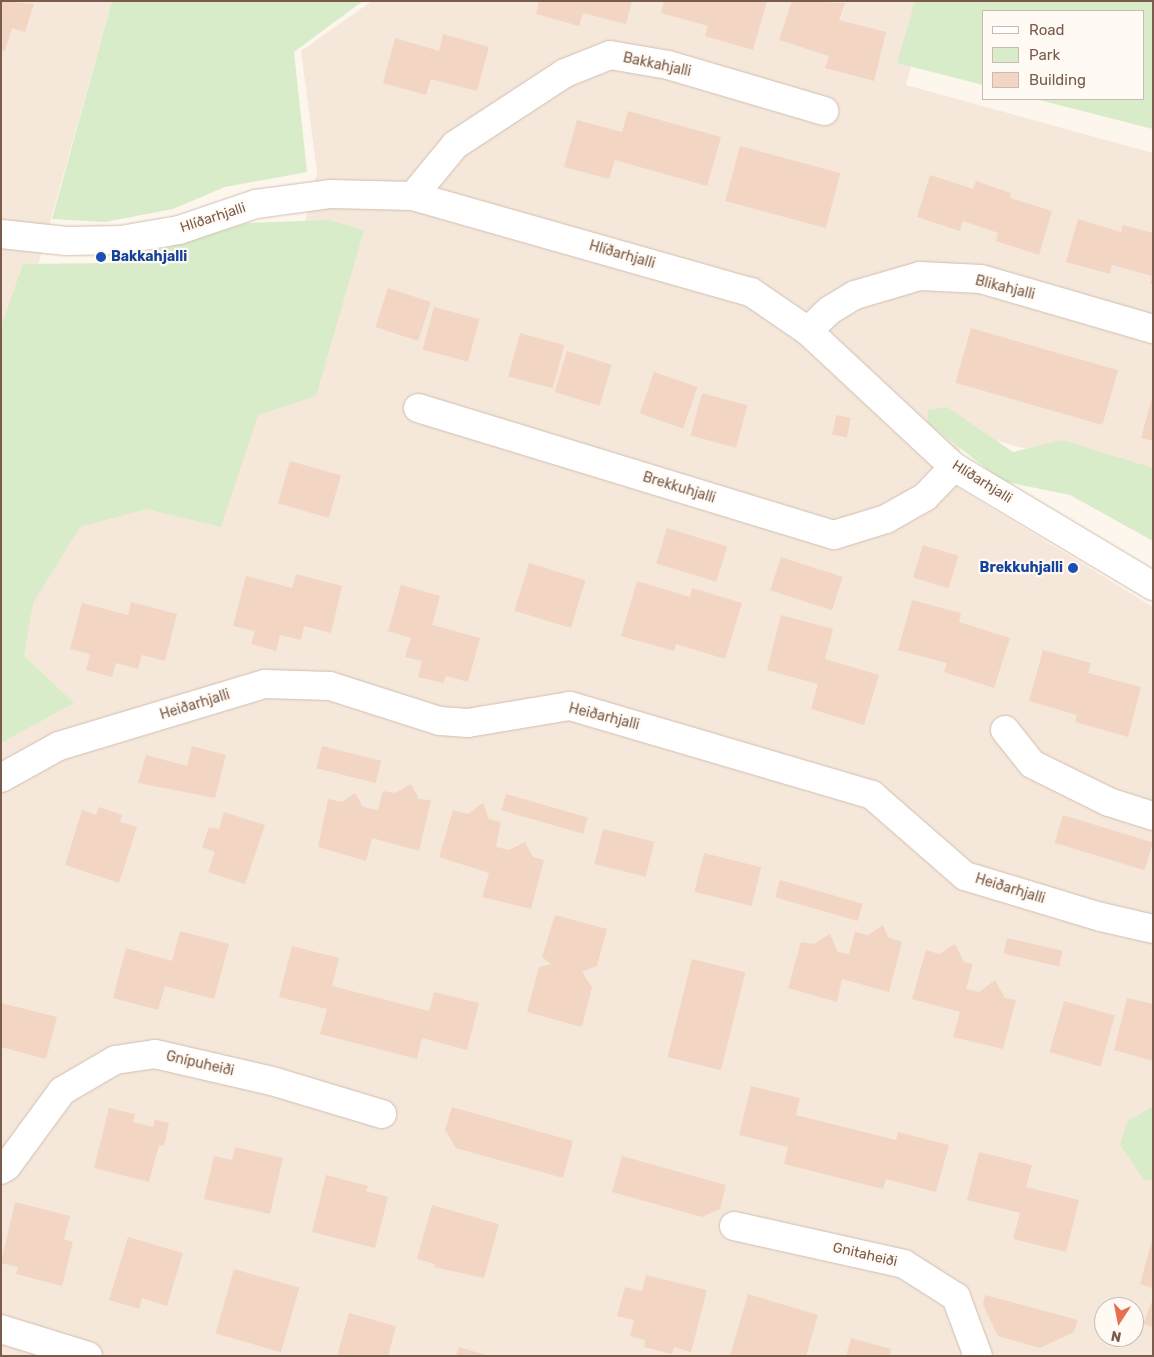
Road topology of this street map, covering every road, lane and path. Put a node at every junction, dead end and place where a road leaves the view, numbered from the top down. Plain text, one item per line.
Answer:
1 (824, 111) dead end
2 (413, 196) junction
3 (1, 234) edge
4 (1153, 329) edge
5 (808, 330) junction
6 (418, 408) dead end
7 (954, 467) junction
8 (1153, 586) edge
9 (1005, 730) dead end
10 (1, 778) edge
11 (1153, 816) edge
12 (1153, 929) edge
13 (382, 1114) dead end
14 (1, 1170) edge
15 (734, 1226) dead end
16 (1, 1329) edge
17 (86, 1355) edge
18 (978, 1356) edge

1 - 2 street, Bakkahjalli
2 - 3 street, Hlíðarhjalli
2 - 5 street, Hlíðarhjalli
4 - 5 street, Blikahjalli
5 - 7 street, Hlíðarhjalli
6 - 7 street, Brekkuhjalli
7 - 8 street, Hlíðarhjalli
9 - 11 street
10 - 12 street, Heiðarhjalli
13 - 14 street, Gnípuheiði
15 - 18 street, Gnitaheiði
16 - 17 street

